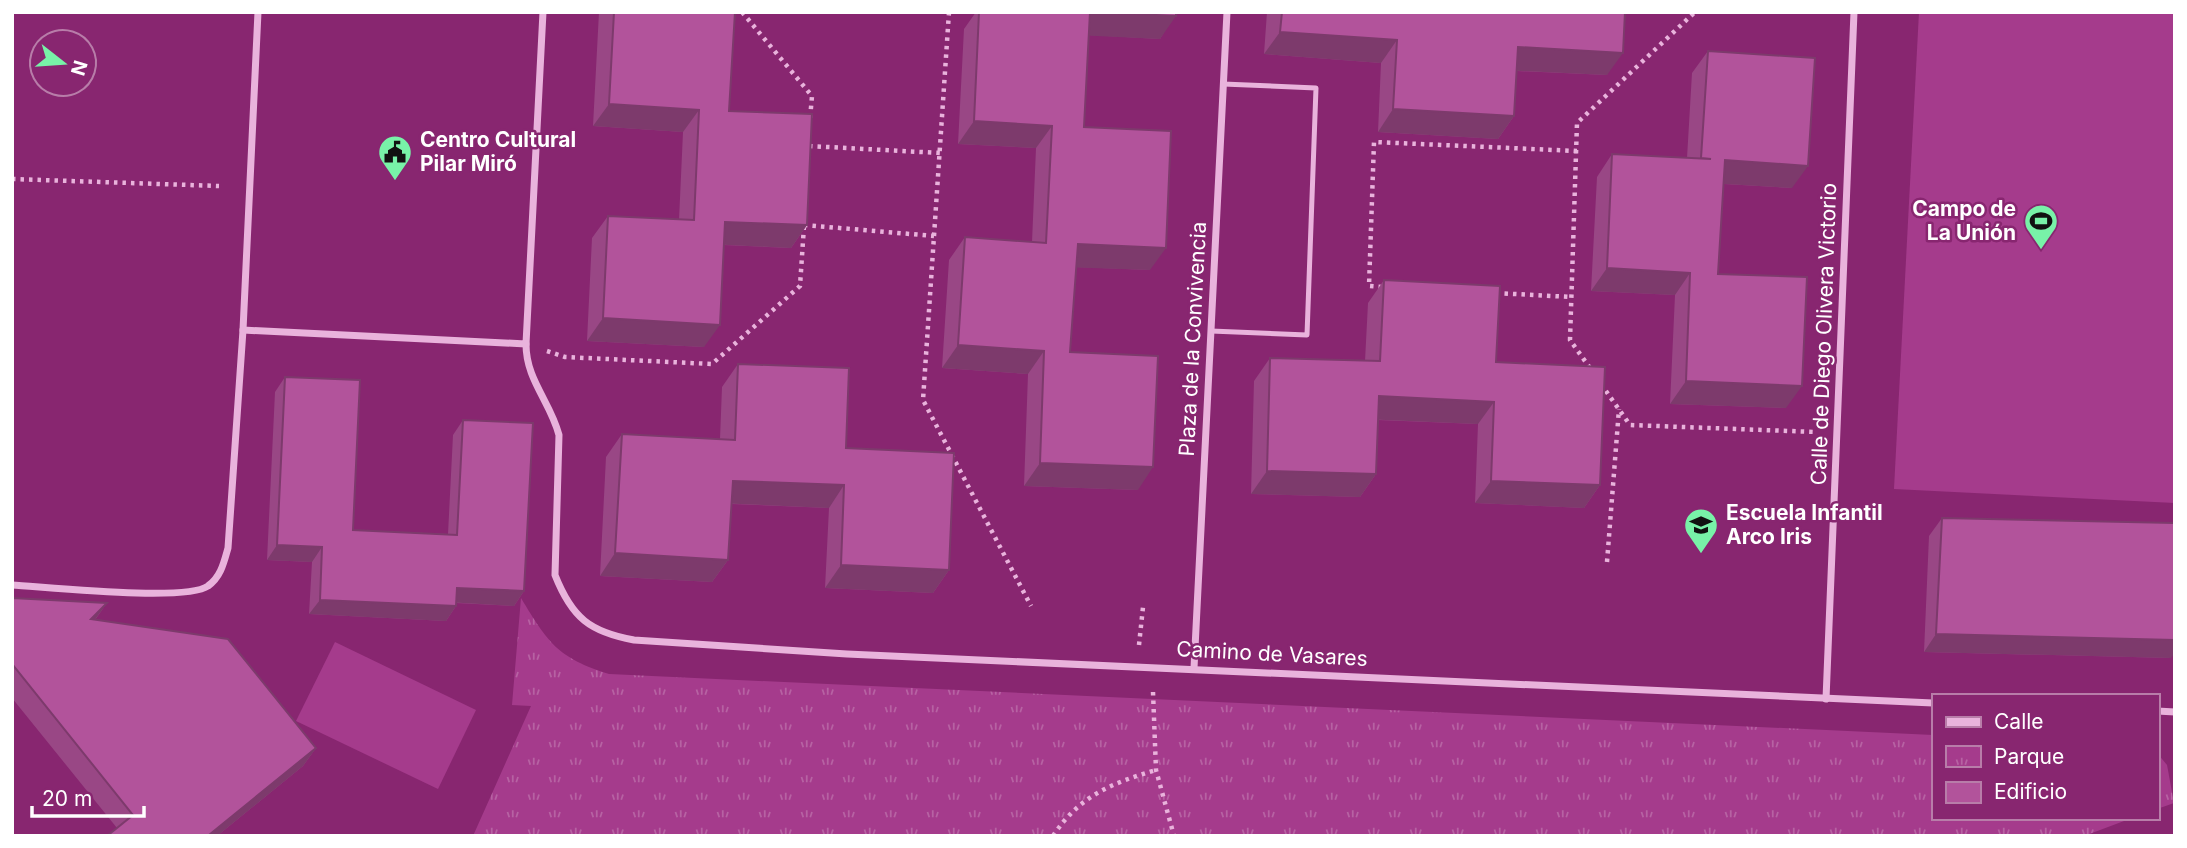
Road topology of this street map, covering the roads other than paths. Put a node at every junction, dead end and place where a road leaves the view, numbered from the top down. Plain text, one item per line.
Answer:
1 (258, 12) edge
2 (543, 12) edge
3 (1227, 12) edge
4 (1854, 12) edge
5 (1223, 84) junction
6 (243, 330) junction
7 (1211, 331) junction
8 (526, 344) junction
9 (12, 585) edge
10 (1194, 668) junction
11 (1826, 698) junction
12 (1932, 703) edge

1 - 6 street
2 - 8 street
3 - 5 street, Plaza de la Convivencia
4 - 11 street, Calle de Diego Olivera Victorio
5 - 7 street, Plaza de la Convivencia
5 - 7 lane
6 - 8 street
6 - 9 street
7 - 10 street, Plaza de la Convivencia
8 - 10 street, Camino de Vasares
10 - 11 street, Camino de Vasares
11 - 12 street, Camino de Vasares

